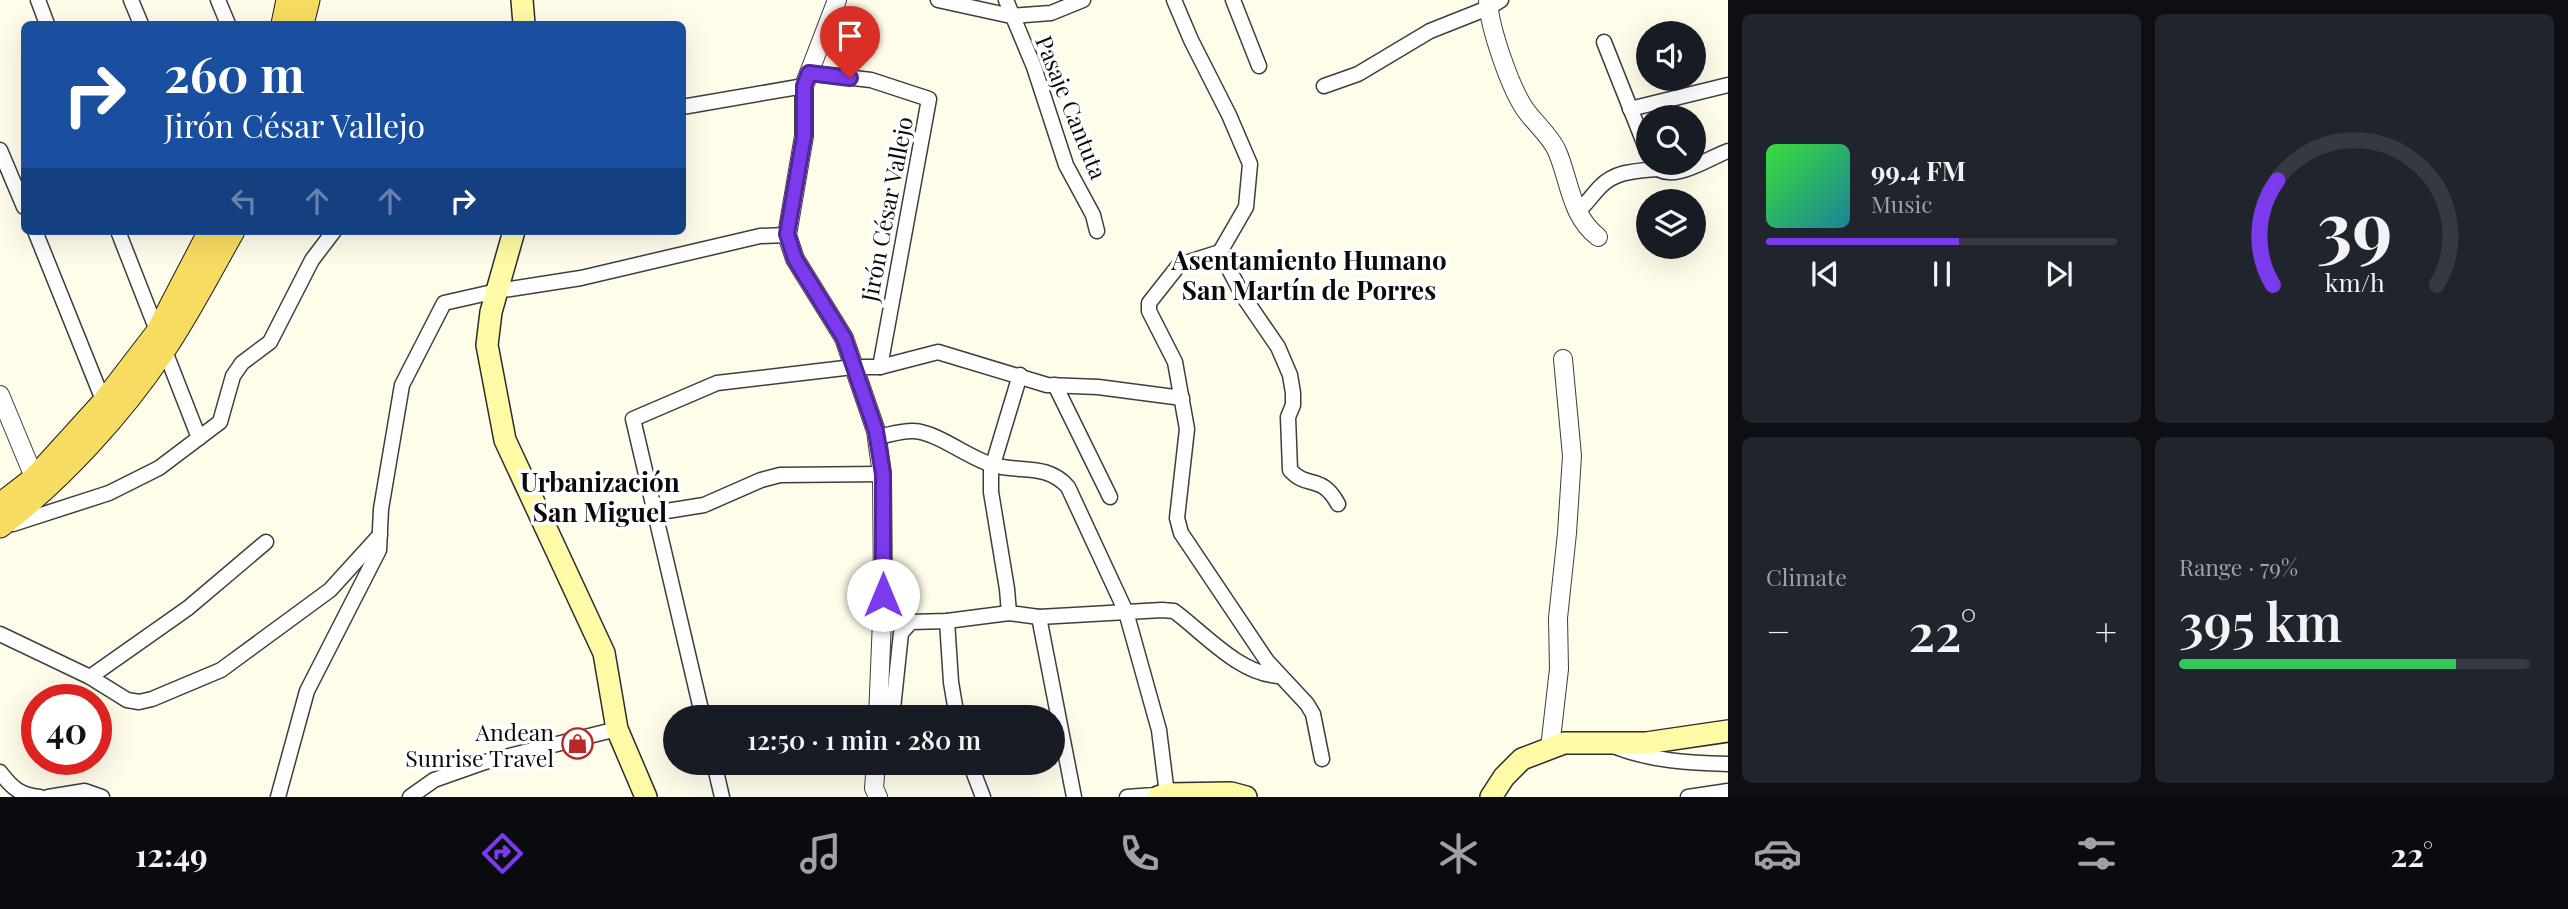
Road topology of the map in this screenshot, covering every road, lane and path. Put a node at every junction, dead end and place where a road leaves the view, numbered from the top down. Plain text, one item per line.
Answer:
1 (38, 0) edge
2 (131, 0) edge
3 (218, 0) edge
4 (288, 0) edge
5 (308, 0) edge
6 (522, 0) edge
7 (837, 0) edge
8 (938, 0) edge
9 (1006, 0) edge
10 (1083, 0) edge
11 (1174, 0) edge
12 (1233, 0) edge
13 (1492, 3) edge
14 (1010, 16) junction
15 (46, 21) edge
16 (140, 21) edge
17 (227, 21) edge
18 (284, 21) edge
19 (303, 21) edge
20 (524, 21) edge
21 (1604, 42) dead end
22 (1259, 66) dead end
23 (806, 80) junction
24 (1728, 85) edge
25 (1324, 86) dead end
26 (686, 106) edge
27 (1630, 109) junction
28 (1636, 124) edge
29 (0, 150) edge
30 (1728, 150) edge
31 (1706, 160) edge
32 (1636, 170) edge
33 (21, 200) edge
34 (1577, 212) junction
35 (1097, 230) dead end
36 (787, 234) junction
37 (37, 235) edge
38 (120, 235) edge
39 (208, 235) edge
40 (230, 235) edge
41 (331, 235) edge
42 (513, 235) edge
43 (1598, 237) dead end
44 (1220, 252) junction
45 (497, 291) junction
46 (161, 341) junction
47 (1563, 359) dead end
48 (853, 367) junction
49 (880, 367) junction
50 (1020, 375) junction
51 (1055, 385) junction
52 (0, 395) edge
53 (1182, 398) junction
54 (108, 411) junction
55 (877, 437) junction
56 (200, 438) junction
57 (993, 466) junction
58 (883, 474) junction
59 (37, 485) junction
60 (1110, 497) dead end
61 (1338, 505) dead end
62 (654, 513) junction
63 (5, 518) edge
64 (380, 535) junction
65 (266, 542) dead end
66 (1126, 612) junction
67 (1009, 613) junction
68 (1039, 617) junction
69 (947, 621) junction
70 (0, 634) edge
71 (1278, 676) junction
72 (90, 677) junction
73 (700, 705) edge
74 (879, 705) edge
75 (893, 705) edge
76 (955, 705) edge
77 (617, 729) junction
78 (1728, 731) edge
79 (1602, 742) junction
80 (1550, 748) junction
81 (1322, 759) dead end
82 (1728, 764) edge
83 (0, 772) edge
84 (716, 775) edge
85 (875, 775) edge
86 (975, 775) edge
87 (1728, 791) edge
88 (1162, 795) edge
89 (40, 797) edge
90 (48, 797) edge
91 (102, 797) edge
92 (278, 797) edge
93 (410, 797) edge
94 (646, 797) edge
95 (722, 797) edge
96 (878, 797) edge
97 (983, 797) edge
98 (1073, 797) edge
99 (1127, 797) edge
100 (1246, 797) edge
101 (1491, 797) edge
102 (1688, 797) edge

1 - 15 street
2 - 16 street
3 - 17 street
4 - 18 main road
5 - 19 main road
6 - 20 main road
7 - 23 street
8 - 14 street
9 - 14 street, Pasaje Cantuta
10 - 14 street
11 - 44 street
12 - 22 street
13 - 25 street
13 - 34 street
14 - 35 street, Pasaje Cantuta
21 - 27 street
23 - 26 street, Jirón César Vallejo
23 - 36 street
23 - 49 street, Jirón César Vallejo
24 - 27 street
27 - 28 street
29 - 33 street
30 - 31 street
32 - 34 street
34 - 43 street
36 - 45 street
36 - 48 street
37 - 54 street
38 - 46 street
39 - 46 main road
40 - 46 main road
41 - 56 street
42 - 45 main road
44 - 53 street
44 - 61 street
45 - 64 street
45 - 77 main road
46 - 54 main road
46 - 56 street
47 - 80 street
48 - 49 street
48 - 55 street
48 - 62 street
49 - 50 street
50 - 51 street
50 - 57 street
51 - 53 street
51 - 60 street
52 - 59 street
53 - 71 street
54 - 59 main road
55 - 57 street
55 - 58 street
56 - 63 street
57 - 66 street
57 - 67 street
58 - 62 street
58 - 74 street
59 - 63 main road
62 - 73 street
64 - 72 street
64 - 92 street
65 - 72 street
66 - 68 street
66 - 71 street
66 - 88 street
67 - 68 street
67 - 69 street
68 - 98 street
69 - 75 street
69 - 76 street
70 - 72 street
71 - 81 street
77 - 93 street
77 - 94 main road
78 - 79 main road
79 - 80 main road
79 - 82 street
80 - 101 main road
83 - 89 street
84 - 95 street
85 - 96 street
86 - 97 street
87 - 102 street
88 - 99 street
88 - 100 main road
90 - 91 street

